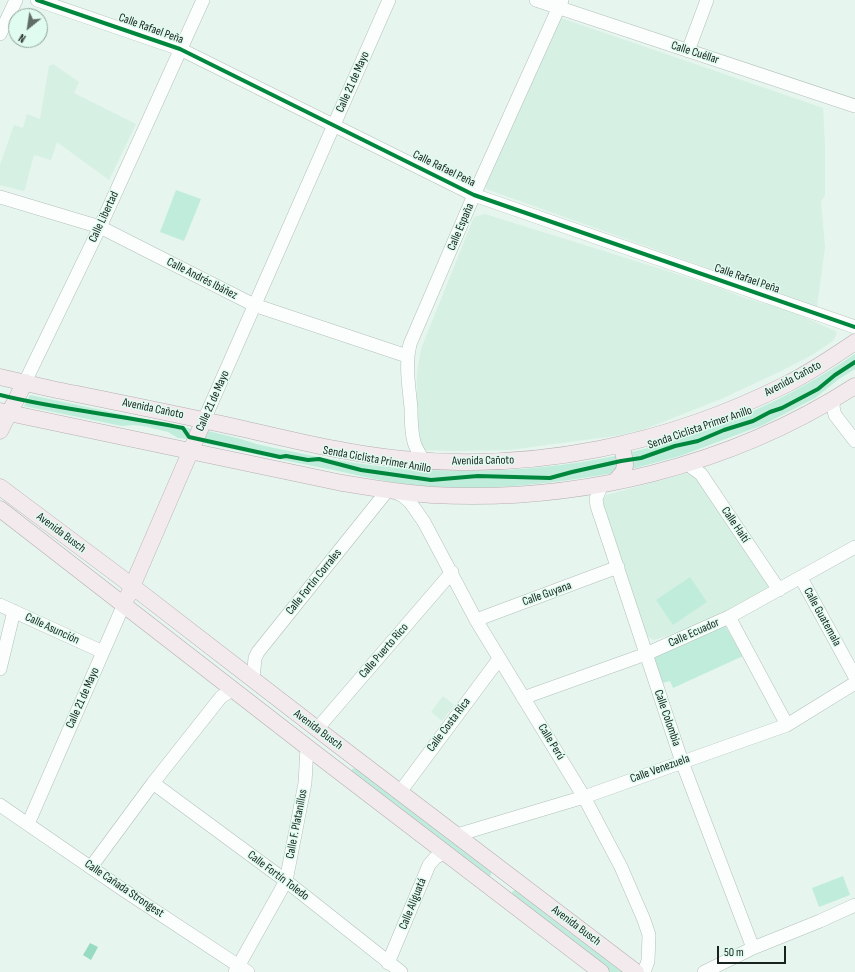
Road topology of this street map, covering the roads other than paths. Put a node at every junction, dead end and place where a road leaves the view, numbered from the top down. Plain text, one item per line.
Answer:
1 (16, 0) edge
2 (36, 0) edge
3 (203, 0) edge
4 (389, 0) edge
5 (536, 0) edge
6 (707, 0) edge
7 (560, 4) edge
8 (0, 34) edge
9 (180, 49) junction
10 (688, 51) junction
11 (855, 106) edge
12 (334, 126) junction
13 (474, 195) junction
14 (0, 197) edge
15 (100, 227) junction
16 (254, 305) junction
17 (855, 327) edge
18 (855, 342) edge
19 (407, 356) junction
20 (0, 377) edge
21 (25, 382) junction
22 (855, 386) edge
23 (834, 399) junction
24 (5, 412) edge
25 (204, 420) junction
26 (0, 431) edge
27 (855, 441) edge
28 (621, 445) junction
29 (191, 451) junction
30 (424, 461) junction
31 (687, 464) junction
32 (608, 483) junction
33 (0, 487) edge
34 (391, 491) junction
35 (430, 495) junction
36 (0, 509) edge
37 (424, 522) junction
38 (855, 547) edge
39 (618, 568) junction
40 (452, 572) junction
41 (119, 576) junction
42 (801, 578) junction
43 (132, 586) junction
44 (779, 590) junction
45 (108, 592) junction
46 (124, 604) junction
47 (0, 605) edge
48 (14, 611) junction
49 (729, 617) junction
50 (476, 620) junction
51 (103, 652) junction
52 (646, 654) junction
53 (499, 659) junction
54 (0, 669) edge
55 (855, 677) edge
56 (253, 680) junction
57 (855, 683) edge
58 (234, 690) junction
59 (523, 698) junction
60 (299, 715) junction
61 (787, 725) junction
62 (317, 729) junction
63 (289, 732) junction
64 (338, 745) junction
65 (306, 746) junction
66 (360, 761) junction
67 (682, 762) junction
68 (329, 764) junction
69 (346, 776) junction
70 (306, 782) junction
71 (153, 783) junction
72 (400, 792) junction
73 (584, 797) junction
74 (0, 805) edge
75 (28, 824) junction
76 (457, 835) junction
77 (445, 852) junction
78 (91, 867) junction
79 (502, 869) junction
80 (286, 881) junction
81 (520, 884) junction
82 (490, 887) junction
83 (507, 900) junction
84 (855, 905) edge
85 (753, 948) junction
86 (388, 962) junction
87 (240, 970) edge
88 (401, 972) edge
89 (601, 972) edge
90 (636, 972) edge
91 (644, 972) edge
92 (704, 972) edge

1 - 8 street
2 - 9 street, Calle Rafael Peña
3 - 9 street, Calle Libertad
4 - 12 street, Calle 21 de Mayo
5 - 7 street, Calle Cuéllar
6 - 10 street
7 - 10 street, Calle Cuéllar
7 - 13 street, Calle España
9 - 12 street, Calle Rafael Peña
9 - 15 street, Calle Libertad
10 - 11 street, Calle Cuéllar
12 - 13 street, Calle Rafael Peña
12 - 16 street, Calle 21 de Mayo
13 - 17 street, Calle Rafael Peña
13 - 19 street, Calle España
14 - 15 street, Calle Andrés Ibáñez
15 - 16 street, Calle Andrés Ibáñez
15 - 21 street, Calle Libertad
16 - 19 street, Calle Andrés Ibáñez
16 - 25 street, Calle 21 de Mayo
18 - 28 main road, Avenida Cañoto
19 - 30 street, Calle España
20 - 21 main road, Avenida Cañoto
21 - 24 main road, Calle Libertad
21 - 25 main road, Avenida Cañoto
22 - 23 main road
23 - 27 street
23 - 31 main road
24 - 26 main road, Calle Libertad
24 - 29 main road
25 - 29 main road, Calle 21 de Mayo
25 - 30 main road, Avenida Cañoto
28 - 30 main road, Avenida Cañoto
28 - 32 main road
29 - 34 main road
29 - 43 main road, Calle 21 de Mayo
31 - 32 main road
31 - 44 street, Calle Haití
32 - 35 main road
32 - 39 street, Calle Colombia
33 - 41 main road, Avenida Busch
34 - 35 main road
34 - 37 street, Calle Perú
34 - 56 street, Calle Fortín Corrales
35 - 37 street
36 - 45 main road, Avenida Busch
37 - 40 street, Calle Perú
38 - 42 street, Calle Ecuador
39 - 50 street, Calle Guyana
39 - 52 street, Calle Colombia
40 - 50 street, Calle Perú
40 - 62 street, Calle Puerto Rico
41 - 43 main road, Avenida Busch
41 - 45 main road
42 - 44 street, Calle Ecuador
42 - 55 street, Calle Guatemala
43 - 46 main road, Calle 21 de Mayo
43 - 56 main road, Avenida Busch
44 - 49 street, Calle Ecuador
45 - 46 main road, Avenida Busch
46 - 51 street, Calle 21 de Mayo
46 - 58 main road, Avenida Busch
47 - 48 street, Calle Asunción
48 - 51 street, Calle Asunción
48 - 54 street
49 - 52 street, Calle Ecuador
49 - 61 street
50 - 53 street, Calle Perú
51 - 75 street, Calle 21 de Mayo
52 - 59 street, Calle Ecuador
52 - 67 street, Calle Colombia
53 - 59 street, Calle Perú
53 - 72 street, Calle Costa Rica
56 - 60 main road, Avenida Busch
57 - 61 street, Calle Venezuela
58 - 63 main road, Avenida Busch
58 - 71 street
59 - 73 street, Calle Perú
60 - 62 main road, Avenida Busch
60 - 63 main road
61 - 67 street, Calle Venezuela
62 - 64 main road, Avenida Busch
62 - 65 main road
63 - 65 main road, Avenida Busch
64 - 66 main road, Avenida Busch
64 - 68 main road
65 - 68 main road, Avenida Busch
65 - 70 street, Calle F. Platanillos
66 - 69 main road
66 - 72 main road, Avenida Busch
67 - 73 street, Calle Venezuela
67 - 85 street, Calle Colombia
68 - 69 main road, Avenida Busch
68 - 70 street, Calle F. Platanillos
69 - 77 main road, Avenida Busch
70 - 80 street, Calle F. Platanillos
71 - 78 street
71 - 80 street, Calle Fortín Toledo
72 - 76 main road, Avenida Busch
73 - 76 street, Calle Venezuela
73 - 91 street, Calle Perú
74 - 75 street, Calle Cañada Strongest
75 - 78 street, Calle Cañada Strongest
76 - 79 main road, Avenida Busch
77 - 82 main road, Avenida Busch
77 - 86 street, Calle Aliguatá
78 - 87 street, Calle Cañada Strongest
79 - 81 main road, Avenida Busch
79 - 82 main road
80 - 86 street, Calle Fortín Toledo
80 - 87 street, Calle F. Platanillos
81 - 83 main road
81 - 90 main road, Avenida Busch
82 - 83 main road, Avenida Busch
83 - 89 main road, Avenida Busch
84 - 85 street
85 - 92 street
86 - 88 street, Calle Fortín Toledo

